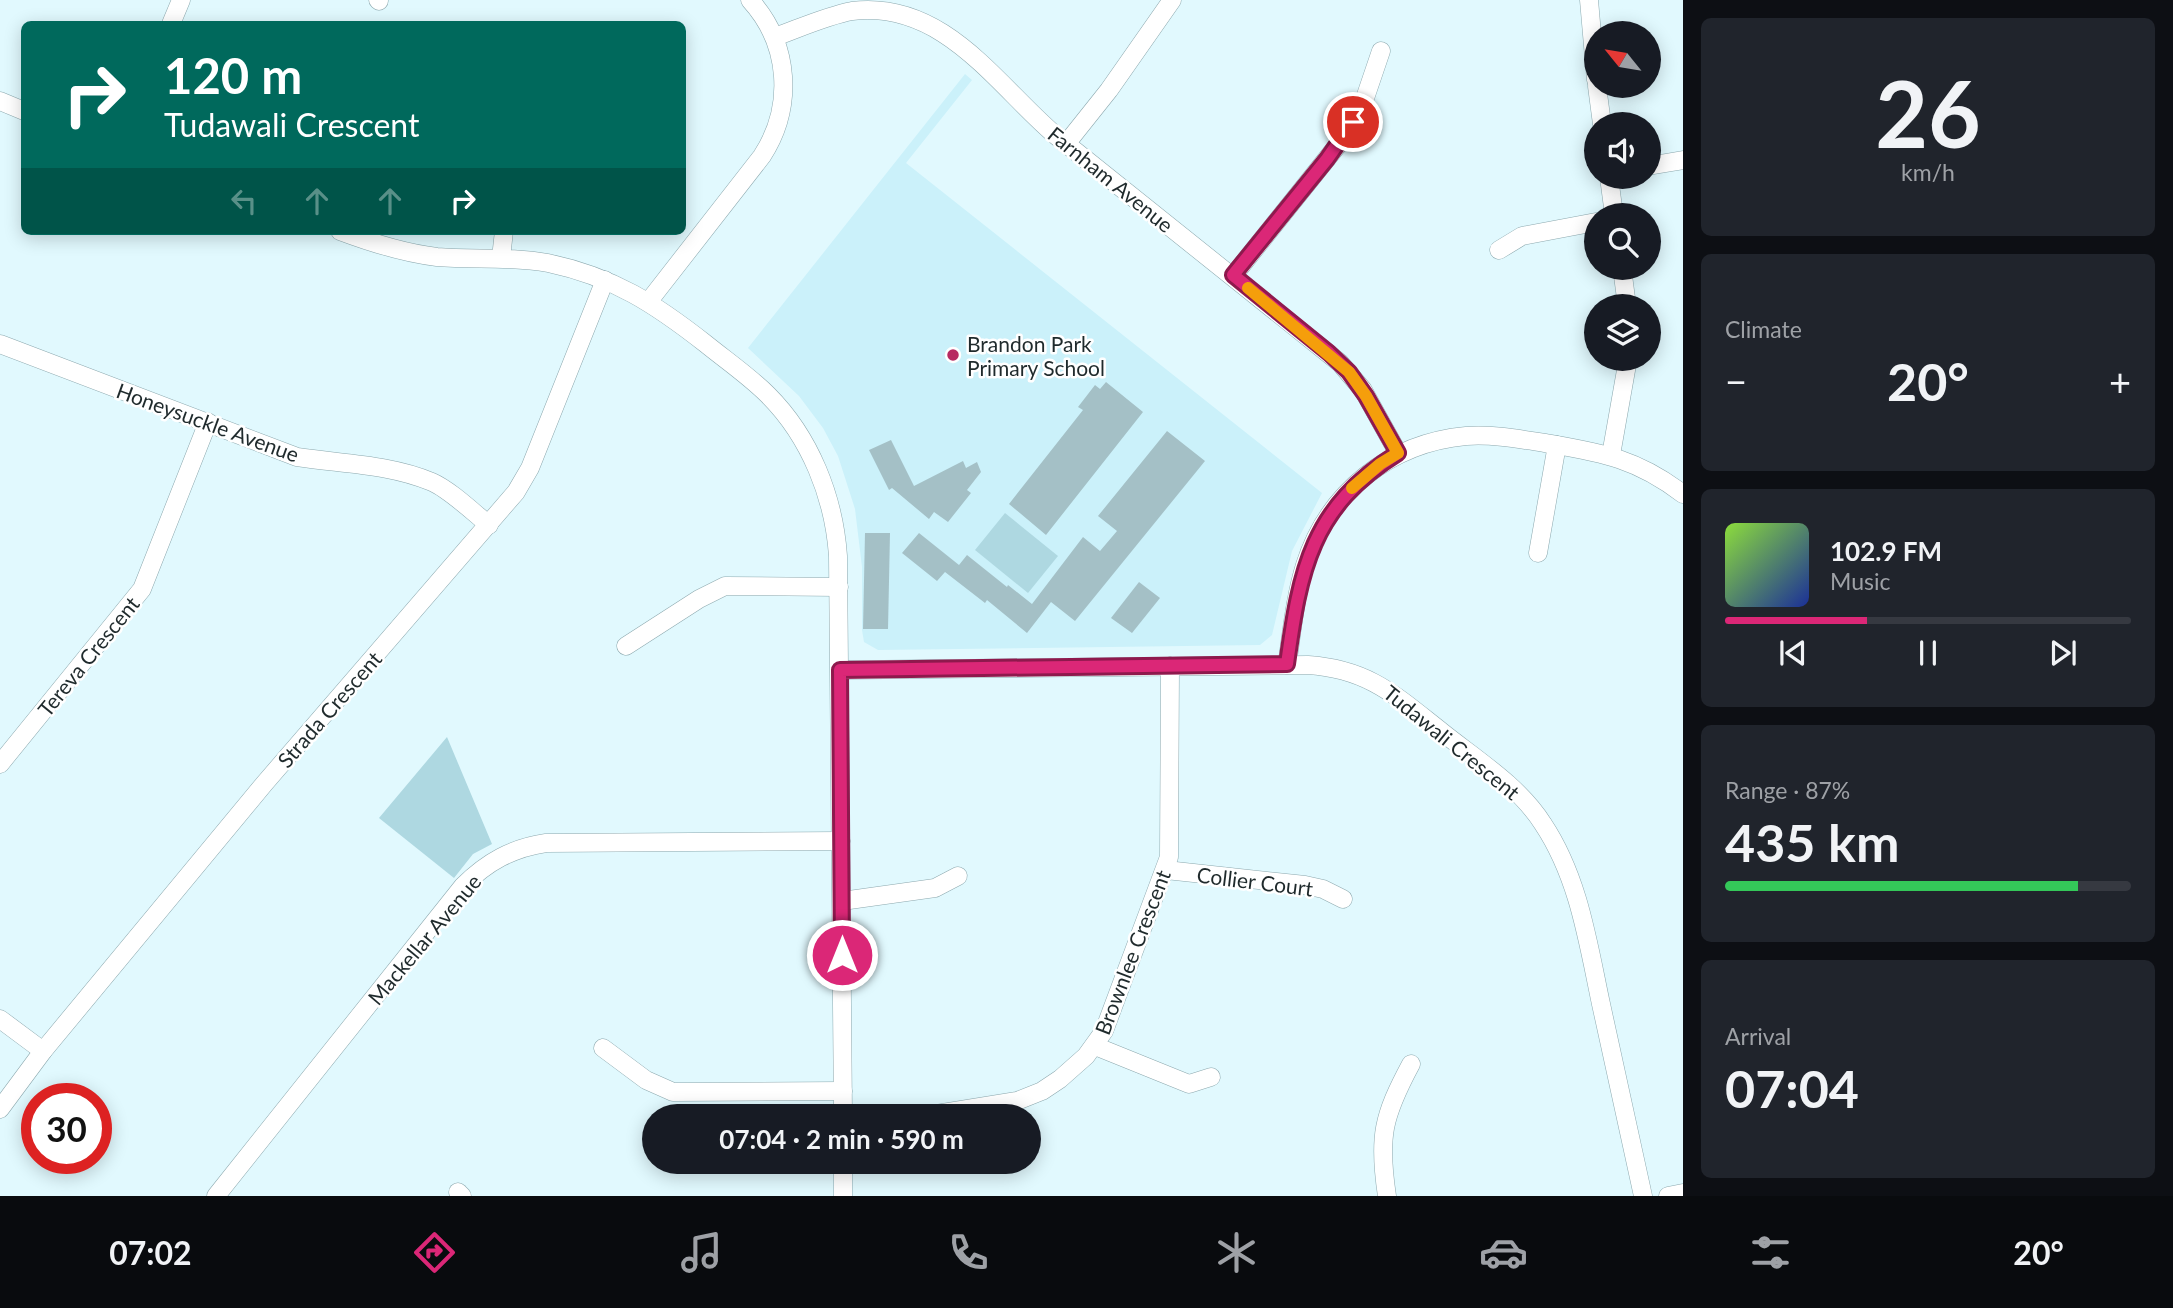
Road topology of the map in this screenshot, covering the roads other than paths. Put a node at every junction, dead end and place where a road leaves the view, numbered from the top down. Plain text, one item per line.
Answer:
1 (181, 0) edge
2 (750, 0) edge
3 (1172, 0) edge
4 (1589, 0) edge
5 (173, 21) edge
6 (1591, 21) edge
7 (775, 37) junction
8 (1381, 51) dead end
9 (0, 102) edge
10 (21, 110) edge
11 (1066, 144) junction
12 (1683, 160) edge
13 (1661, 164) edge
14 (1584, 224) edge
15 (351, 235) edge
16 (504, 235) edge
17 (1499, 250) dead end
18 (501, 258) junction
19 (1233, 275) junction
20 (605, 280) junction
21 (649, 301) junction
22 (1, 348) edge
23 (1626, 371) edge
24 (208, 422) junction
25 (1557, 445) junction
26 (1398, 453) junction
27 (1611, 455) junction
28 (1683, 494) edge
29 (489, 525) junction
30 (1538, 553) dead end
31 (839, 587) junction
32 (626, 646) dead end
33 (1287, 664) junction
34 (1170, 666) junction
35 (840, 670) junction
36 (0, 764) edge
37 (841, 841) junction
38 (1166, 870) junction
39 (958, 876) dead end
40 (1342, 899) dead end
41 (842, 901) junction
42 (0, 1019) edge
43 (1095, 1046) junction
44 (603, 1048) dead end
45 (43, 1051) junction
46 (1411, 1064) dead end
47 (1211, 1077) dead end
48 (843, 1091) junction
49 (843, 1104) edge
50 (1001, 1104) edge
51 (0, 1108) edge
52 (843, 1174) edge
53 (1683, 1193) edge
54 (216, 1196) edge
55 (843, 1196) edge
56 (1387, 1196) edge
57 (1643, 1196) edge
58 (1668, 1196) edge

1 - 5 street
2 - 7 street
3 - 11 street
4 - 6 street
7 - 11 street, Farnham Avenue
7 - 21 street
8 - 19 street
9 - 10 street
11 - 19 street, Farnham Avenue
12 - 13 street
14 - 17 street
15 - 18 street
16 - 18 street
18 - 20 street
19 - 26 street, Farnham Avenue
20 - 21 street
20 - 29 street, Strada Crescent
21 - 31 street
22 - 24 street, Honeysuckle Avenue
23 - 27 street
24 - 29 street, Honeysuckle Avenue
24 - 36 street, Tereva Crescent
25 - 26 street
25 - 27 street
25 - 30 street
26 - 33 street
27 - 28 street
29 - 45 street, Strada Crescent
31 - 32 street
31 - 35 street
33 - 34 street, Tudawali Crescent
33 - 57 street, Tudawali Crescent
34 - 35 street, Tudawali Crescent
34 - 38 street, Brownlee Crescent
35 - 37 street
37 - 41 street
37 - 54 street, Mackellar Avenue
38 - 40 street, Collier Court
38 - 43 street, Brownlee Crescent
39 - 41 street
41 - 48 street
42 - 45 street
43 - 47 street
43 - 50 street, Brownlee Crescent
44 - 48 street
45 - 51 street, Strada Crescent
46 - 56 street
48 - 49 street
52 - 55 street
53 - 58 street

